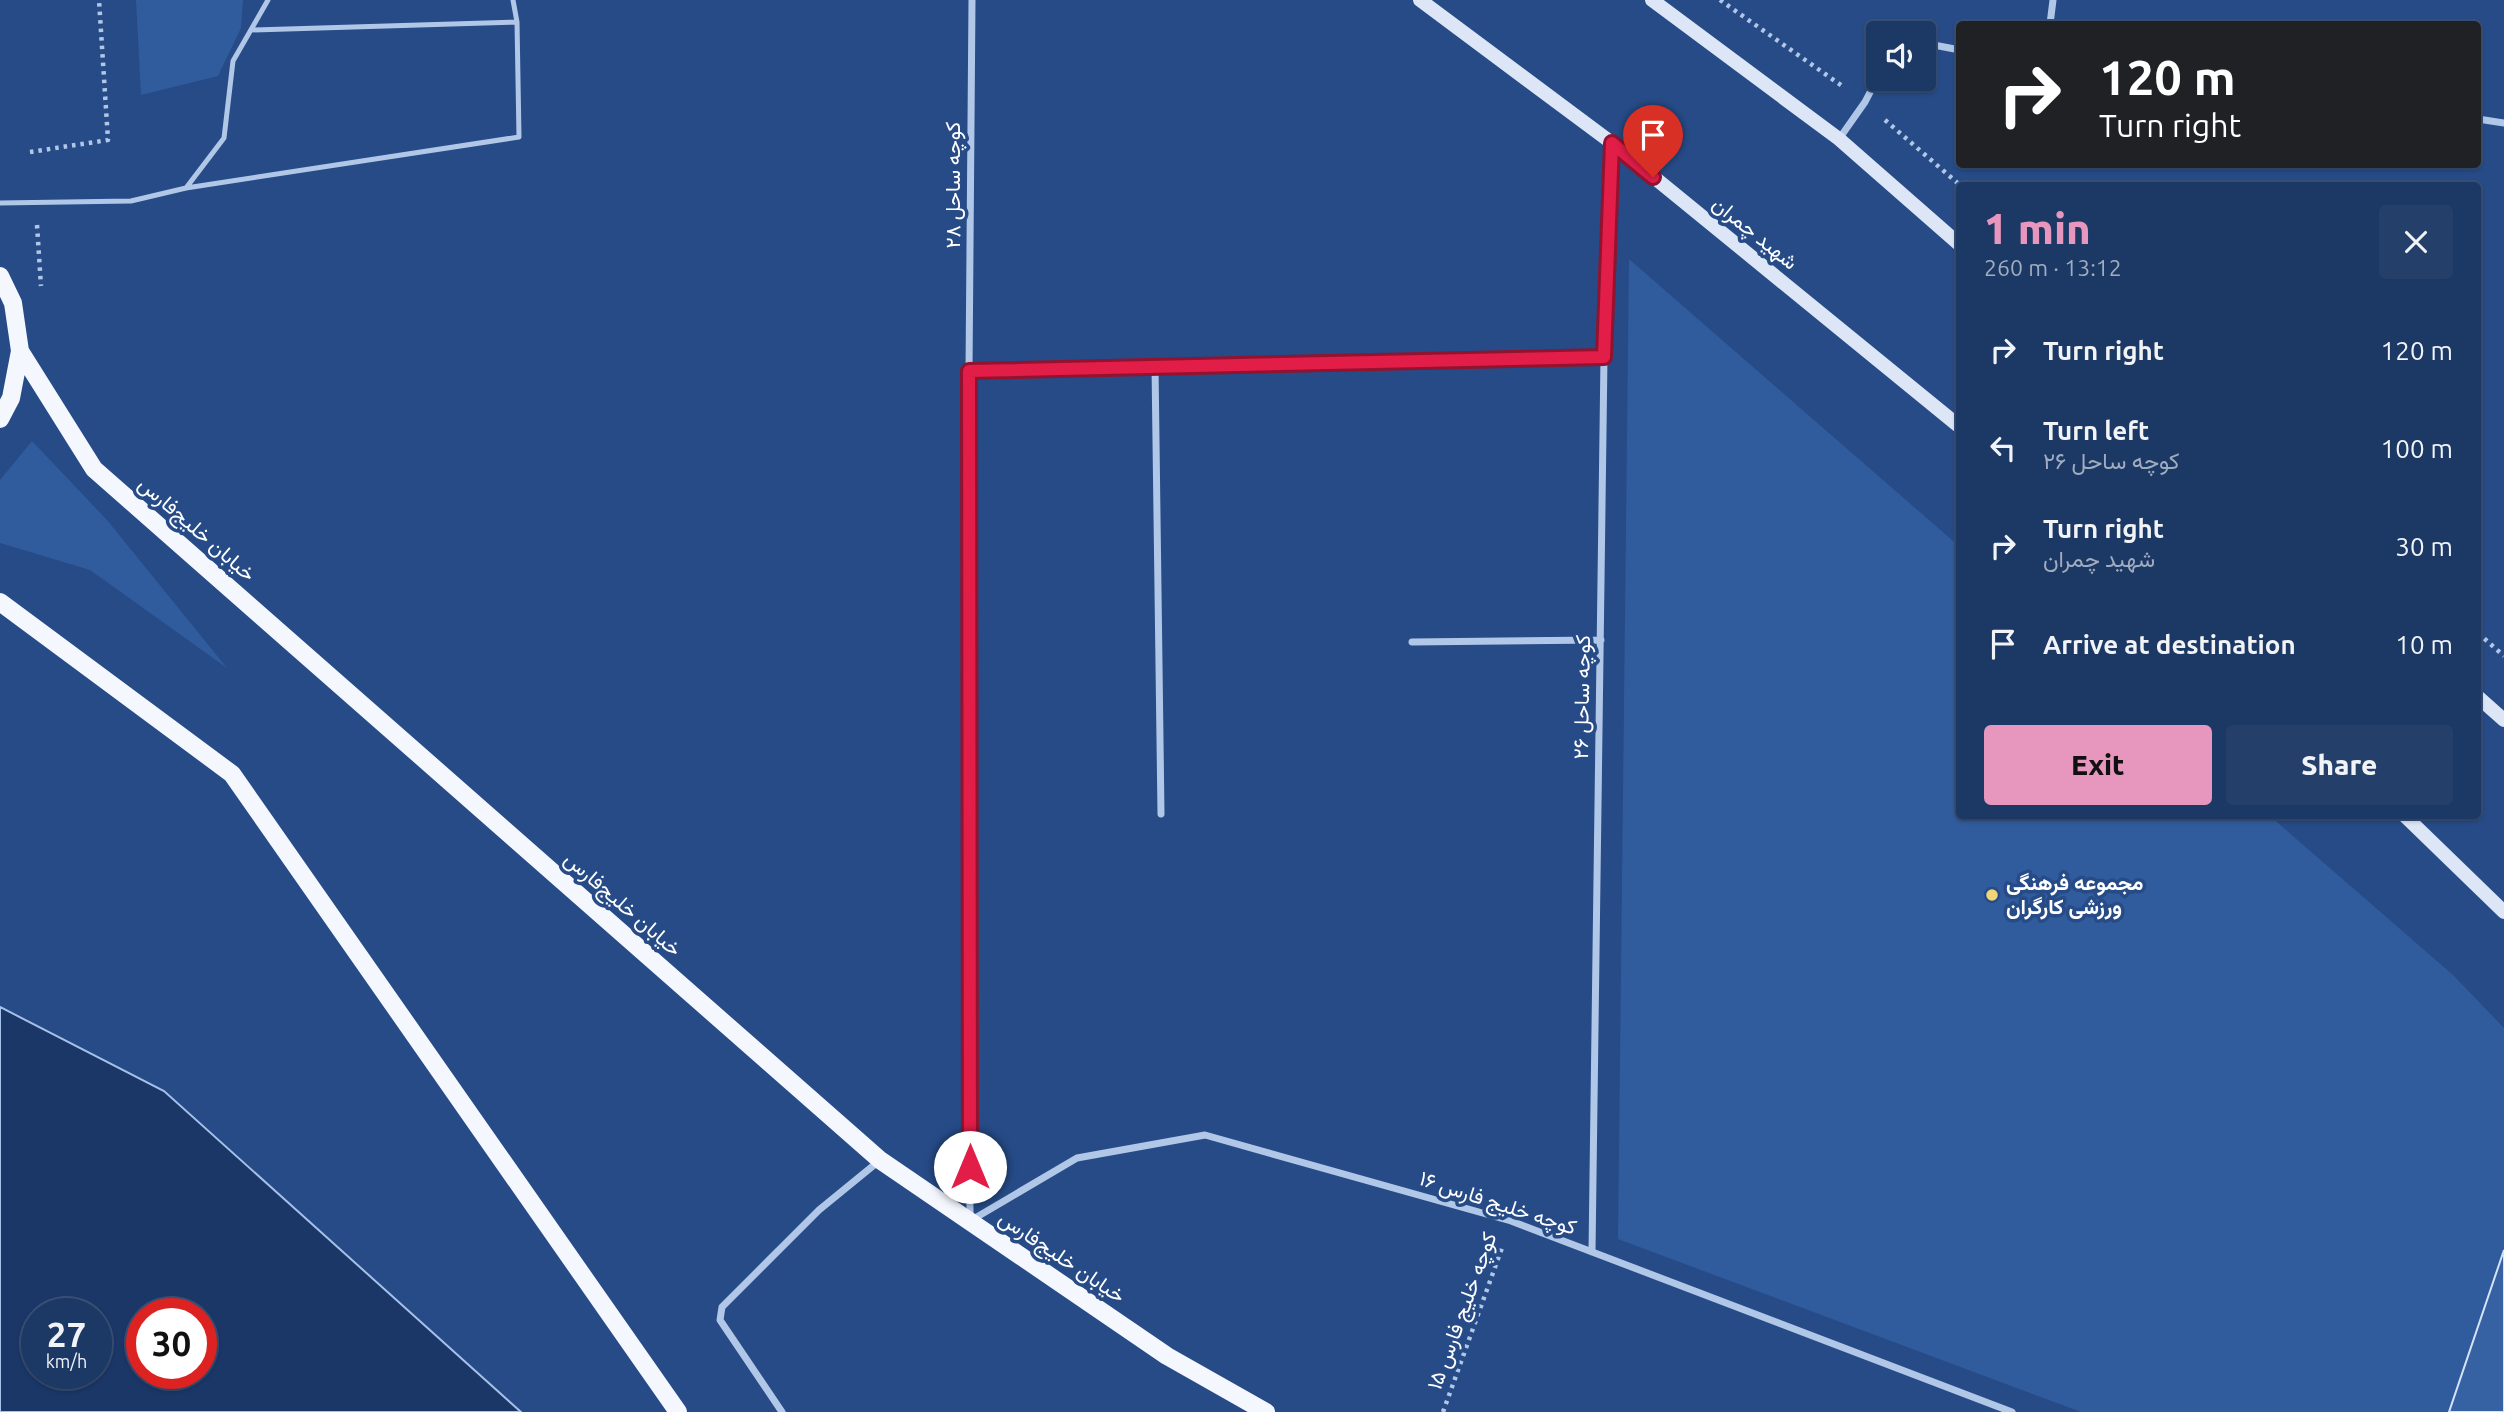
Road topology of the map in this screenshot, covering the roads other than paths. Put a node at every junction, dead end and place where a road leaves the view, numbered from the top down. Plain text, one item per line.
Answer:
1 (268, 0) edge
2 (513, 0) edge
3 (972, 0) edge
4 (1420, 0) edge
5 (1652, 0) edge
6 (2053, 0) edge
7 (2050, 21) edge
8 (517, 22) junction
9 (251, 30) junction
10 (1936, 45) edge
11 (1956, 49) edge
12 (1870, 91) edge
13 (2481, 119) edge
14 (2504, 123) edge
15 (1839, 139) junction
16 (1612, 143) junction
17 (186, 188) junction
18 (0, 204) edge
19 (1956, 241) edge
20 (0, 276) edge
21 (20, 351) junction
22 (1604, 357) junction
23 (1154, 366) junction
24 (969, 371) junction
25 (0, 419) edge
26 (1956, 424) edge
27 (0, 602) edge
28 (1601, 640) junction
29 (1412, 642) dead end
30 (2481, 700) edge
31 (2504, 720) edge
32 (1161, 814) dead end
33 (2408, 819) edge
34 (2504, 912) edge
35 (880, 1160) junction
36 (970, 1222) junction
37 (1591, 1252) junction
38 (1997, 1409) edge
39 (678, 1412) edge
40 (782, 1412) edge
41 (1266, 1412) edge
42 (2012, 1412) edge

1 - 9 lane
2 - 8 lane
3 - 24 street, کوچه ساحل ۲۸
4 - 16 street, شهید چمران
5 - 15 street
6 - 7 street
8 - 9 lane
8 - 17 lane
9 - 17 lane
10 - 11 street
12 - 15 street
13 - 14 street
15 - 19 street
16 - 22 street, کوچه ساحل ۲۶
16 - 26 street, شهید چمران
17 - 18 lane
20 - 21 main road
21 - 25 main road
21 - 35 main road, خیابان خلیج‌فارس
22 - 23 street
22 - 28 street, کوچه ساحل ۲۶
23 - 24 street
23 - 32 street
24 - 36 street, کوچه ساحل ۲۸
27 - 39 main road
28 - 29 street
28 - 37 street, کوچه ساحل ۲۶
30 - 31 street
33 - 34 street
35 - 36 main road, خیابان خلیج‌فارس
35 - 40 street
36 - 37 street, کوچه خلیج فارس ۱۶
36 - 41 main road, خیابان خلیج‌فارس
37 - 38 street, کوچه خلیج فارس ۱۶
38 - 42 street, کوچه خلیج فارس ۱۶

